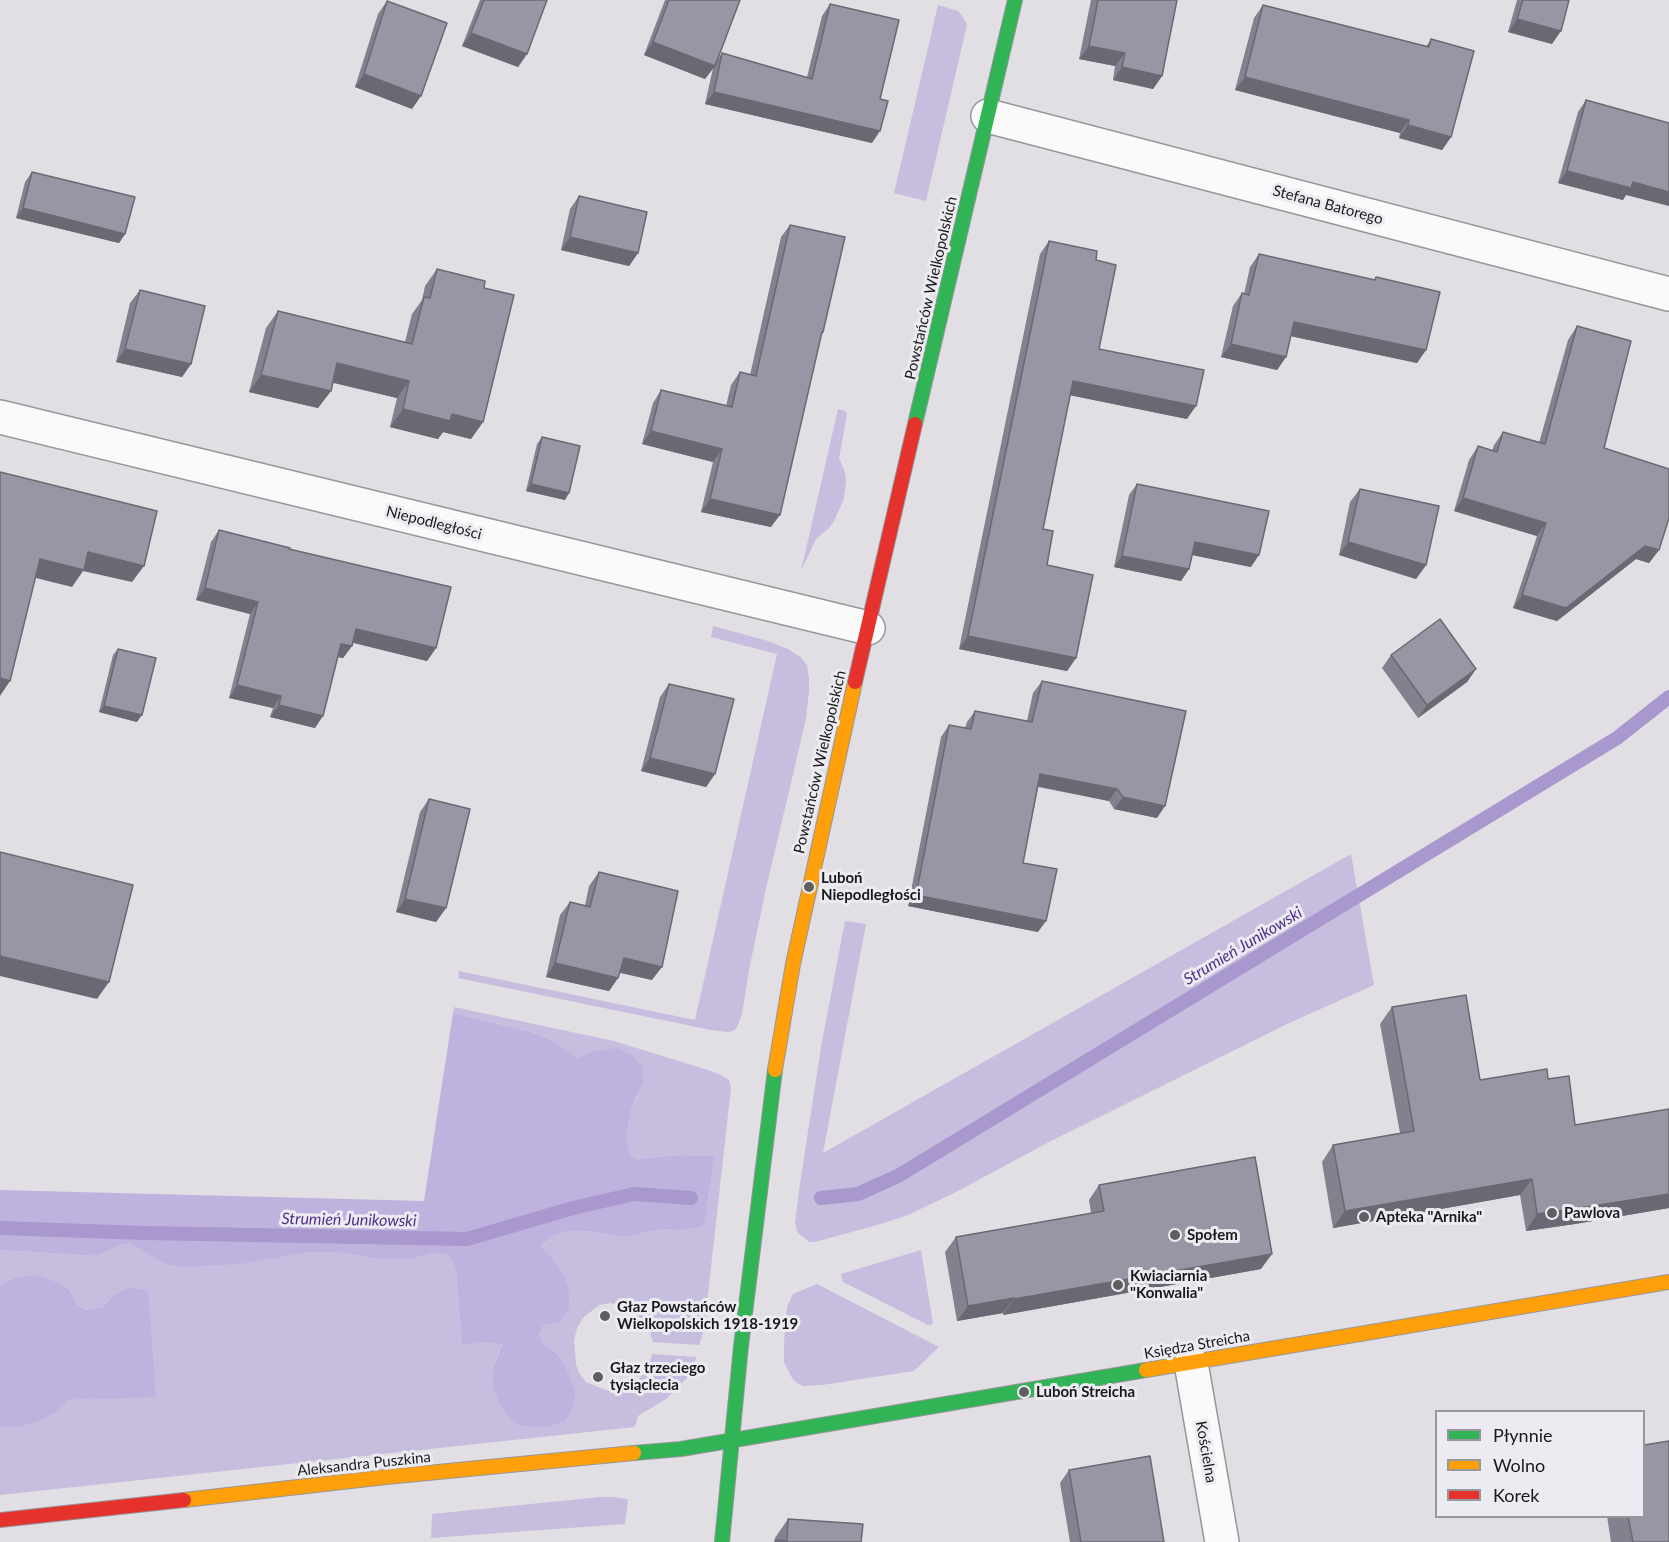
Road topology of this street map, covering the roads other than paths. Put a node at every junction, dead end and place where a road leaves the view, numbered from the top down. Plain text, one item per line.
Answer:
1 (1015, 0) edge
2 (988, 116) junction
3 (1669, 294) edge
4 (0, 417) edge
5 (868, 628) junction
6 (1669, 1282) edge
7 (1191, 1363) junction
8 (732, 1441) junction
9 (0, 1520) edge
10 (722, 1542) edge
11 (1222, 1542) edge

1 - 2 street, Powstańców Wielkopolskich
2 - 3 street, Stefana Batorego
2 - 5 street, Powstańców Wielkopolskich
4 - 5 street, Niepodległości
5 - 8 street, Powstańców Wielkopolskich
6 - 7 street, Księdza Streicha
7 - 8 street, Księdza Streicha
7 - 11 street, Kościelna
8 - 9 street, Aleksandra Puszkina
8 - 10 street, Powstańców Wielkopolskich

